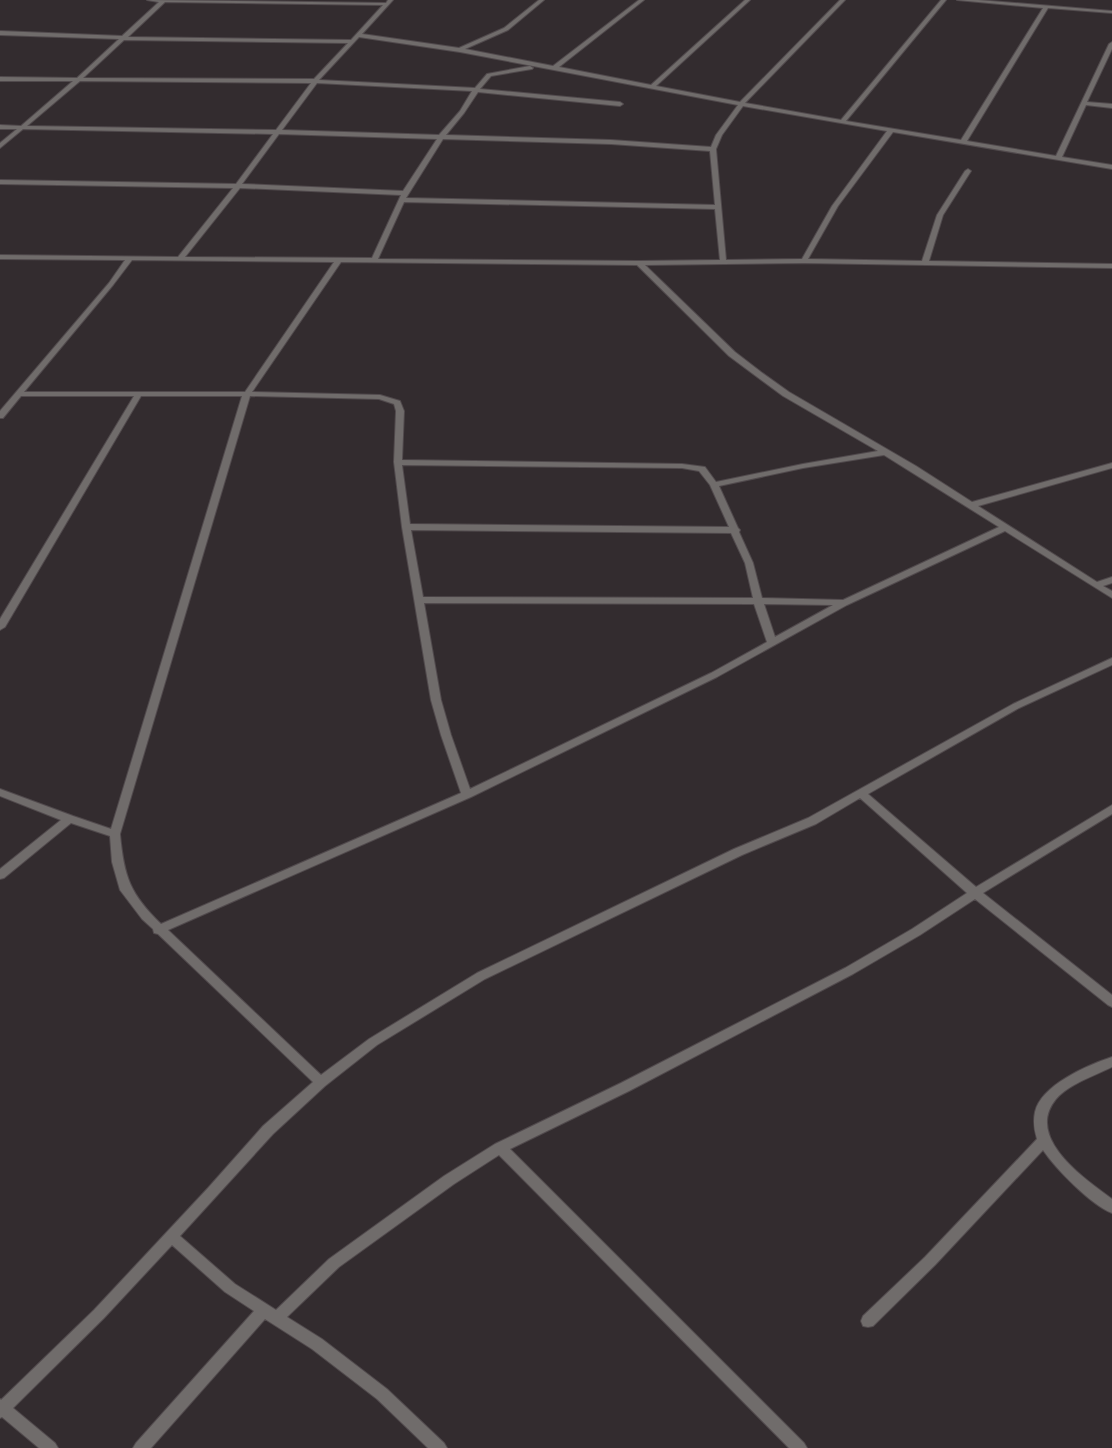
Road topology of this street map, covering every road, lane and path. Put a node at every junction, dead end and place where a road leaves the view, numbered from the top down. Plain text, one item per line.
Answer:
1 (149, 0) edge
2 (164, 0) edge
3 (542, 0) edge
4 (642, 0) edge
5 (748, 0) edge
6 (843, 0) edge
7 (944, 0) edge
8 (959, 0) edge
9 (390, 2) edge
10 (1046, 7) junction
11 (1112, 12) edge
12 (0, 33) edge
13 (358, 35) junction
14 (122, 38) junction
15 (350, 41) junction
16 (1112, 44) edge
17 (460, 50) junction
18 (482, 55) junction
19 (1102, 63) junction
20 (1112, 64) edge
21 (541, 67) junction
22 (554, 69) junction
23 (489, 75) junction
24 (0, 79) edge
25 (78, 80) junction
26 (315, 81) junction
27 (652, 87) junction
28 (476, 90) junction
29 (1083, 103) junction
30 (620, 104) dead end
31 (741, 104) junction
32 (1112, 106) edge
33 (842, 122) junction
34 (0, 127) edge
35 (22, 128) junction
36 (891, 130) junction
37 (278, 132) junction
38 (441, 137) junction
39 (962, 142) junction
40 (0, 146) edge
41 (713, 149) junction
42 (1058, 158) junction
43 (1112, 167) edge
44 (968, 171) dead end
45 (0, 182) edge
46 (238, 186) junction
47 (404, 197) junction
48 (719, 207) junction
49 (0, 257) edge
50 (130, 258) junction
51 (180, 258) junction
52 (338, 261) junction
53 (374, 261) junction
54 (804, 261) junction
55 (723, 262) junction
56 (925, 262) junction
57 (639, 263) junction
58 (1112, 266) edge
59 (20, 394) junction
60 (139, 394) junction
61 (247, 394) junction
62 (0, 416) edge
63 (885, 452) junction
64 (398, 462) junction
65 (1112, 465) edge
66 (714, 485) junction
67 (971, 505) junction
68 (406, 526) junction
69 (1004, 528) junction
70 (736, 530) junction
71 (1112, 580) edge
72 (1096, 585) junction
73 (1112, 595) edge
74 (419, 600) junction
75 (758, 601) junction
76 (844, 603) junction
77 (0, 627) edge
78 (772, 642) junction
79 (1112, 661) edge
80 (0, 792) edge
81 (862, 794) junction
82 (467, 795) junction
83 (1112, 809) edge
84 (69, 819) junction
85 (115, 834) junction
86 (0, 875) edge
87 (975, 893) junction
88 (158, 930) junction
89 (1112, 1002) edge
90 (1112, 1062) edge
91 (321, 1082) junction
92 (1043, 1141) junction
93 (500, 1148) junction
94 (1112, 1207) edge
95 (172, 1237) junction
96 (264, 1310) junction
97 (278, 1317) junction
98 (868, 1321) dead end
99 (1, 1409) edge
100 (50, 1448) edge
101 (141, 1448) edge
102 (439, 1448) edge
103 (799, 1448) edge

1 - 2 street
2 - 9 street
2 - 14 street
3 - 17 street
4 - 22 street
5 - 27 street
6 - 31 street
7 - 33 street
8 - 10 street
9 - 13 street
10 - 11 street
10 - 39 street
12 - 14 street
13 - 15 street
13 - 17 street
14 - 15 street
14 - 25 street
15 - 26 street
16 - 19 street
17 - 18 street
18 - 21 street
18 - 23 street
19 - 20 street
19 - 29 street
21 - 22 street
21 - 23 street
22 - 27 street
23 - 28 street
24 - 25 street
25 - 26 street
25 - 35 street
26 - 28 street
26 - 37 street
27 - 31 street
28 - 30 street
28 - 38 street
29 - 32 street
29 - 42 street
31 - 33 street
31 - 41 street
33 - 36 street
34 - 35 street
35 - 37 street
35 - 40 street
36 - 39 street
36 - 54 street
37 - 38 street
37 - 46 street
38 - 41 street
38 - 47 street
39 - 42 street
41 - 48 street
42 - 43 street
44 - 56 street
45 - 46 street
46 - 47 street
46 - 51 street
47 - 48 street
47 - 53 street
48 - 55 street
49 - 50 street
50 - 51 street
50 - 59 street
51 - 52 street
52 - 53 street
52 - 61 street
53 - 57 street
54 - 55 street
54 - 56 street
55 - 57 street
56 - 58 street
57 - 63 street
59 - 60 street
59 - 62 street
60 - 61 street
60 - 77 street
61 - 64 street
61 - 85 street
63 - 66 street
63 - 67 street
64 - 66 street
64 - 68 street
65 - 67 street
66 - 70 street
67 - 69 street
68 - 70 street
68 - 74 street
69 - 72 street
69 - 76 street
70 - 75 street
71 - 72 street
72 - 73 street
74 - 75 street
74 - 82 street
75 - 76 street
75 - 78 street
76 - 78 street
78 - 82 street
79 - 81 street
80 - 84 street
81 - 87 street
81 - 91 street
82 - 88 street
83 - 87 street
84 - 85 street
84 - 86 street
85 - 88 street
87 - 89 street
87 - 93 street
88 - 91 street
90 - 92 street
91 - 95 street
92 - 94 street
92 - 98 street
93 - 97 street
93 - 103 street
95 - 96 street
95 - 99 street
96 - 97 street
96 - 101 street
97 - 102 street
99 - 100 street

